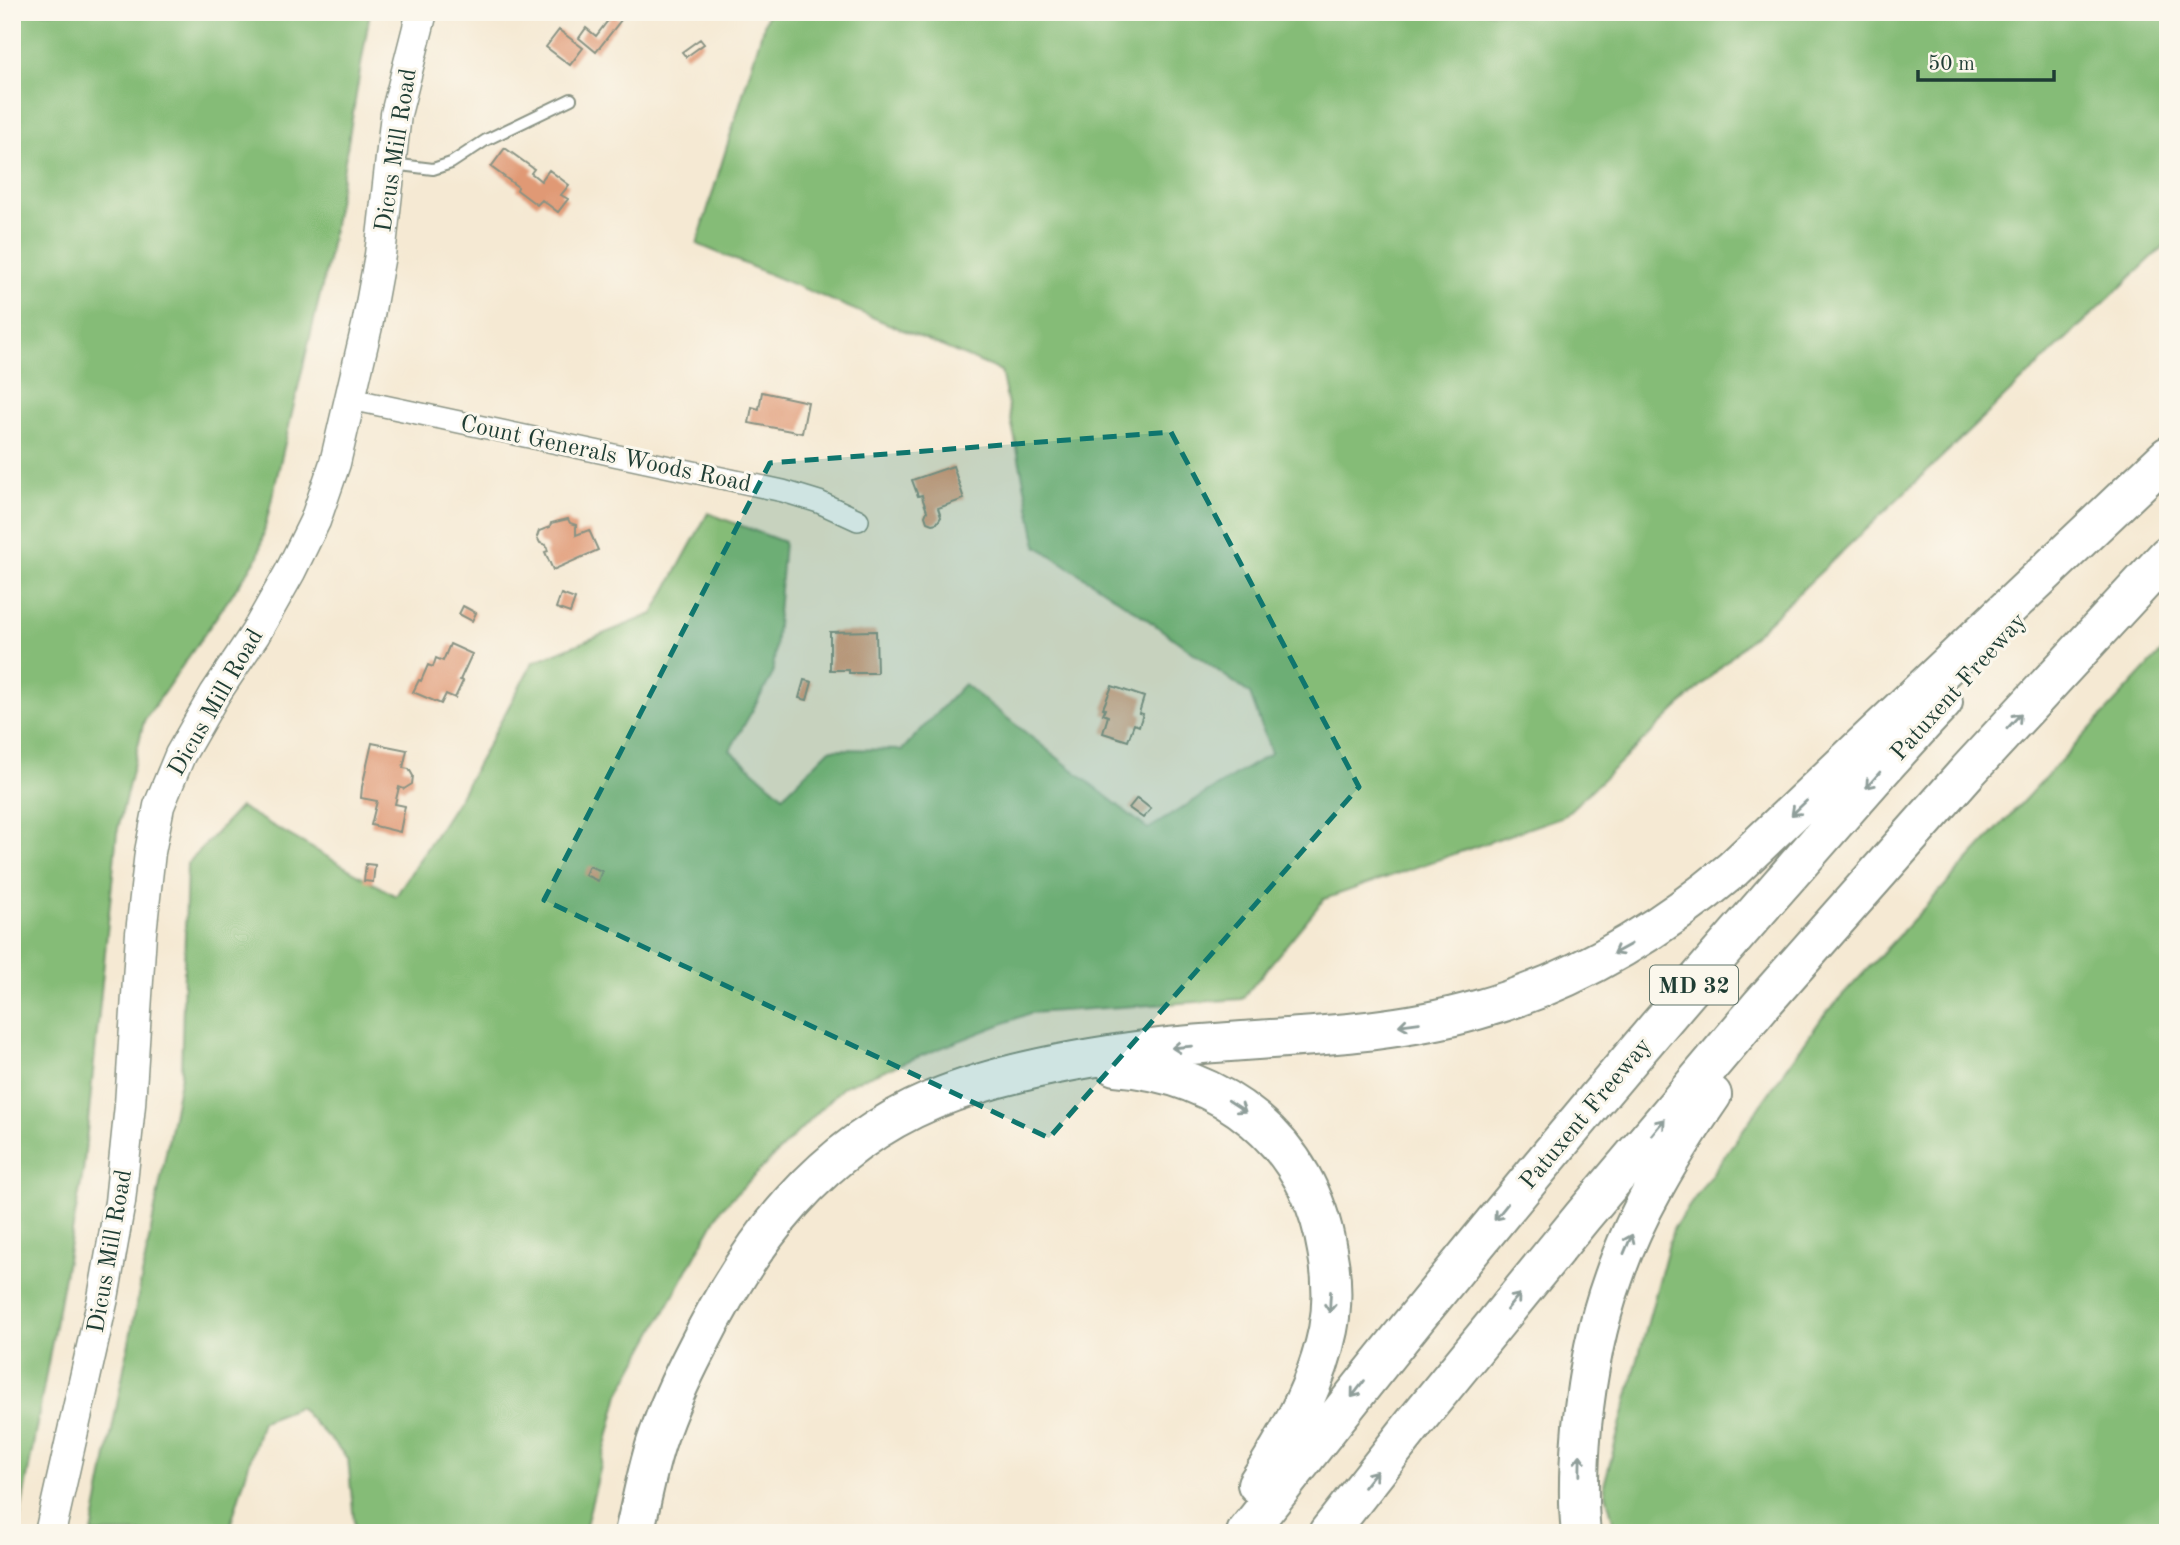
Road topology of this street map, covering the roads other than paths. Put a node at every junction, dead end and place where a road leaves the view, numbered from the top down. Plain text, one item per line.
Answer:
1 (422, 12) edge
2 (572, 99) dead end
3 (390, 164) junction
4 (351, 398) junction
5 (2168, 458) edge
6 (858, 520) dead end
7 (2168, 555) edge
8 (1968, 771) junction
9 (1054, 1066) junction
10 (50, 1533) edge
11 (634, 1533) edge
12 (1222, 1533) edge
13 (1245, 1533) edge
14 (1328, 1533) edge
15 (1581, 1533) edge

1 - 3 street, Dicus Mill Road
2 - 3 lane
3 - 4 street, Dicus Mill Road
4 - 6 street, Count Generals Woods Road
4 - 10 street, Dicus Mill Road
5 -> 9 highway
5 -> 13 highway, Patuxent Freeway / MD 32
8 -> 7 highway, MD 32
14 -> 8 highway, MD 32
15 -> 8 highway
9 - 11 highway
9 -> 12 highway

